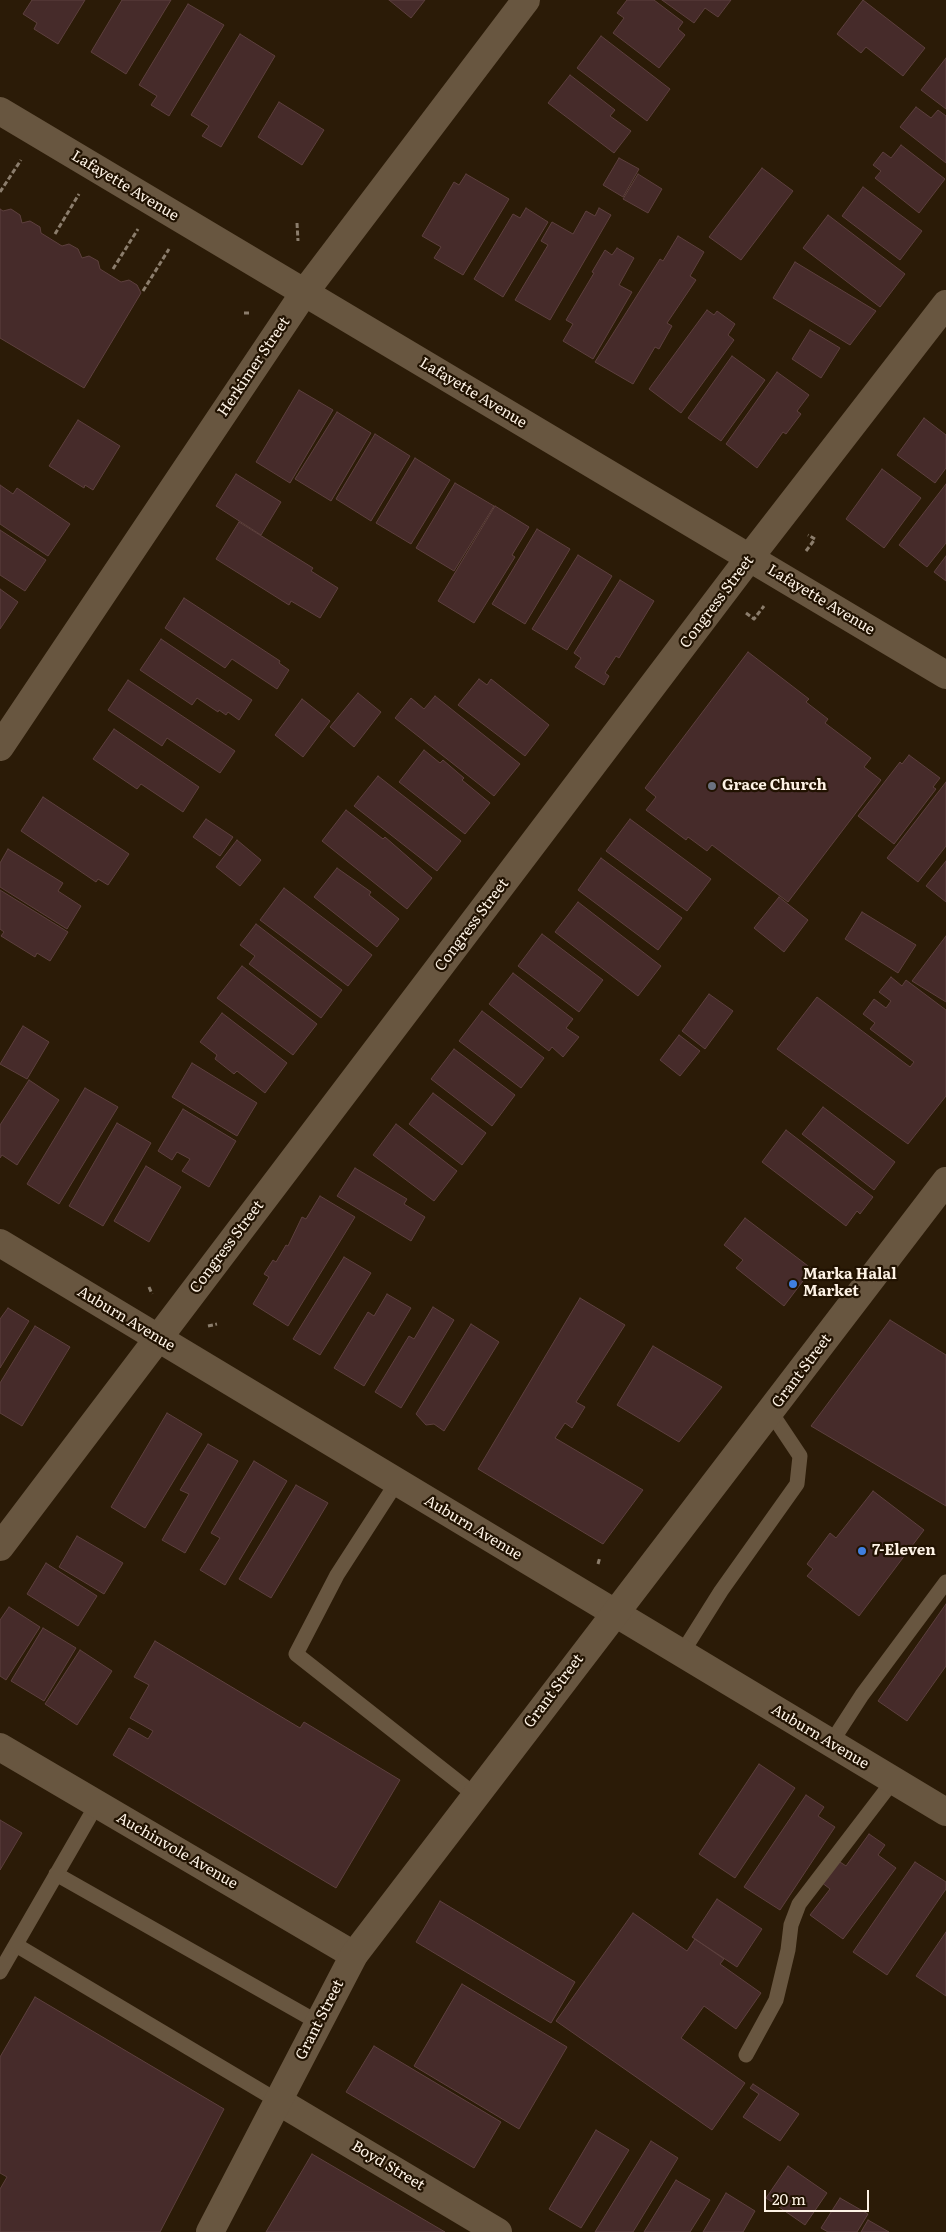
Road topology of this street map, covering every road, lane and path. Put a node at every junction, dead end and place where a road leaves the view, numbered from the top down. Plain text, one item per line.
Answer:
1 (526, 0) edge
2 (0, 112) edge
3 (22, 158) dead end
4 (0, 192) edge
5 (80, 194) dead end
6 (297, 223) dead end
7 (138, 230) dead end
8 (54, 234) dead end
9 (298, 241) dead end
10 (169, 248) dead end
11 (113, 269) dead end
12 (143, 292) dead end
13 (304, 293) junction
14 (946, 304) edge
15 (805, 533) dead end
16 (806, 551) dead end
17 (750, 558) junction
18 (764, 606) dead end
19 (754, 619) dead end
20 (946, 675) edge
21 (0, 747) edge
22 (946, 1182) edge
23 (0, 1244) edge
24 (158, 1338) junction
25 (770, 1411) junction
26 (397, 1482) junction
27 (0, 1547) edge
28 (600, 1558) dead end
29 (598, 1565) dead end
30 (946, 1582) edge
31 (614, 1613) junction
32 (682, 1653) junction
33 (831, 1743) junction
34 (0, 1747) edge
35 (893, 1780) junction
36 (475, 1795) junction
37 (96, 1804) junction
38 (946, 1812) edge
39 (56, 1874) junction
40 (16, 1945) junction
41 (354, 1955) junction
42 (1, 1970) edge
43 (318, 2023) junction
44 (746, 2055) dead end
45 (278, 2101) junction
46 (210, 2232) edge
47 (498, 2232) edge

1 - 13 street, Herkimer Street
2 - 13 street, Lafayette Avenue
3 - 4 path
5 - 8 path
6 - 9 path
7 - 11 path
10 - 12 path
13 - 17 street, Lafayette Avenue
13 - 21 street, Herkimer Street
14 - 17 street, Congress Street
15 - 16 path
17 - 20 street, Lafayette Avenue
17 - 24 street, Congress Street
18 - 19 path
22 - 25 street, Grant Street
23 - 24 street, Auburn Avenue
24 - 26 street, Auburn Avenue
24 - 27 street, Congress Street
25 - 31 street, Grant Street
25 - 32 lane
26 - 31 street, Auburn Avenue
26 - 36 lane
28 - 29 path
30 - 33 lane
31 - 32 street, Auburn Avenue
31 - 36 street, Grant Street
32 - 33 street, Auburn Avenue
33 - 35 street, Auburn Avenue
34 - 37 street, Auchinvole Avenue
35 - 38 street, Auburn Avenue
35 - 44 lane
36 - 41 street, Grant Street
37 - 39 lane
37 - 41 street, Auchinvole Avenue
39 - 40 lane
39 - 43 lane
40 - 42 lane
40 - 45 lane
41 - 43 street, Grant Street
43 - 45 street, Grant Street
45 - 46 street, Grant Street
45 - 47 street, Boyd Street

